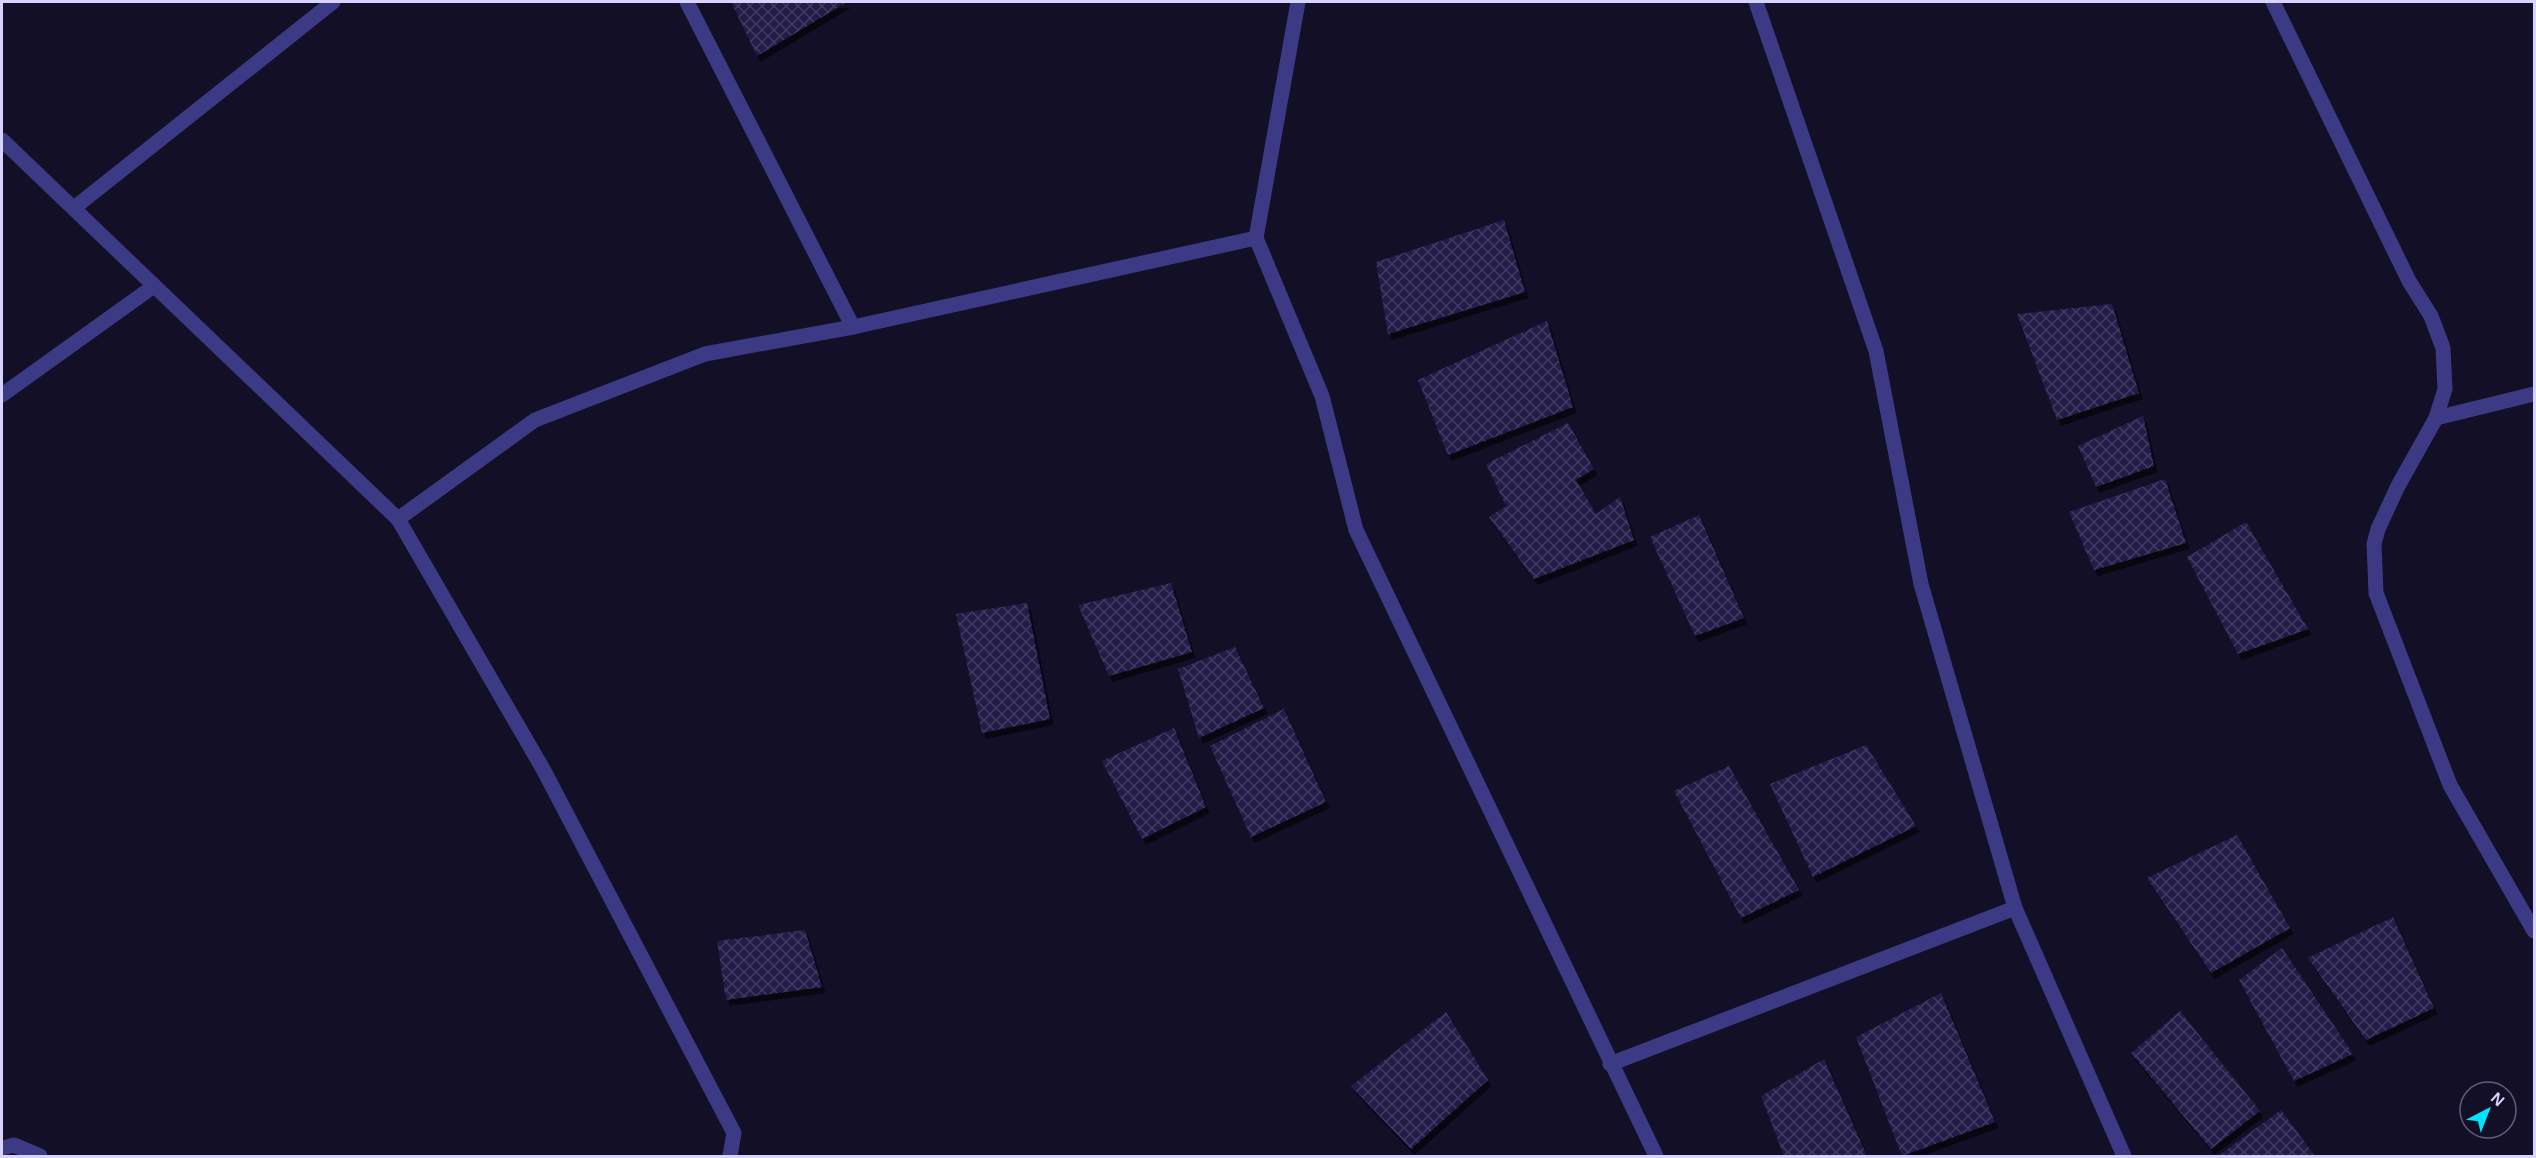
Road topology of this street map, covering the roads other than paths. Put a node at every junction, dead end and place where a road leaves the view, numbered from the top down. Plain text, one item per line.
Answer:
1 (333, 2) edge
2 (687, 2) edge
3 (1298, 2) edge
4 (1756, 2) edge
5 (2273, 2) edge
6 (2, 140) edge
7 (74, 208) junction
8 (1256, 238) junction
9 (154, 286) junction
10 (853, 327) junction
11 (2535, 394) edge
12 (2, 395) edge
13 (2436, 418) junction
14 (398, 519) junction
15 (2015, 908) junction
16 (2535, 931) edge
17 (1610, 1064) junction
18 (2, 1148) edge
19 (40, 1156) edge
20 (730, 1156) edge
21 (1656, 1156) edge
22 (2124, 1156) edge

1 - 7 street
2 - 10 street
3 - 8 street
4 - 15 street
5 - 13 street
6 - 7 street
7 - 9 street
8 - 10 street
8 - 17 street
9 - 12 street
9 - 14 street
10 - 14 street
11 - 13 street
13 - 16 street
14 - 20 street
15 - 17 street
15 - 22 street
17 - 21 street
18 - 19 street

